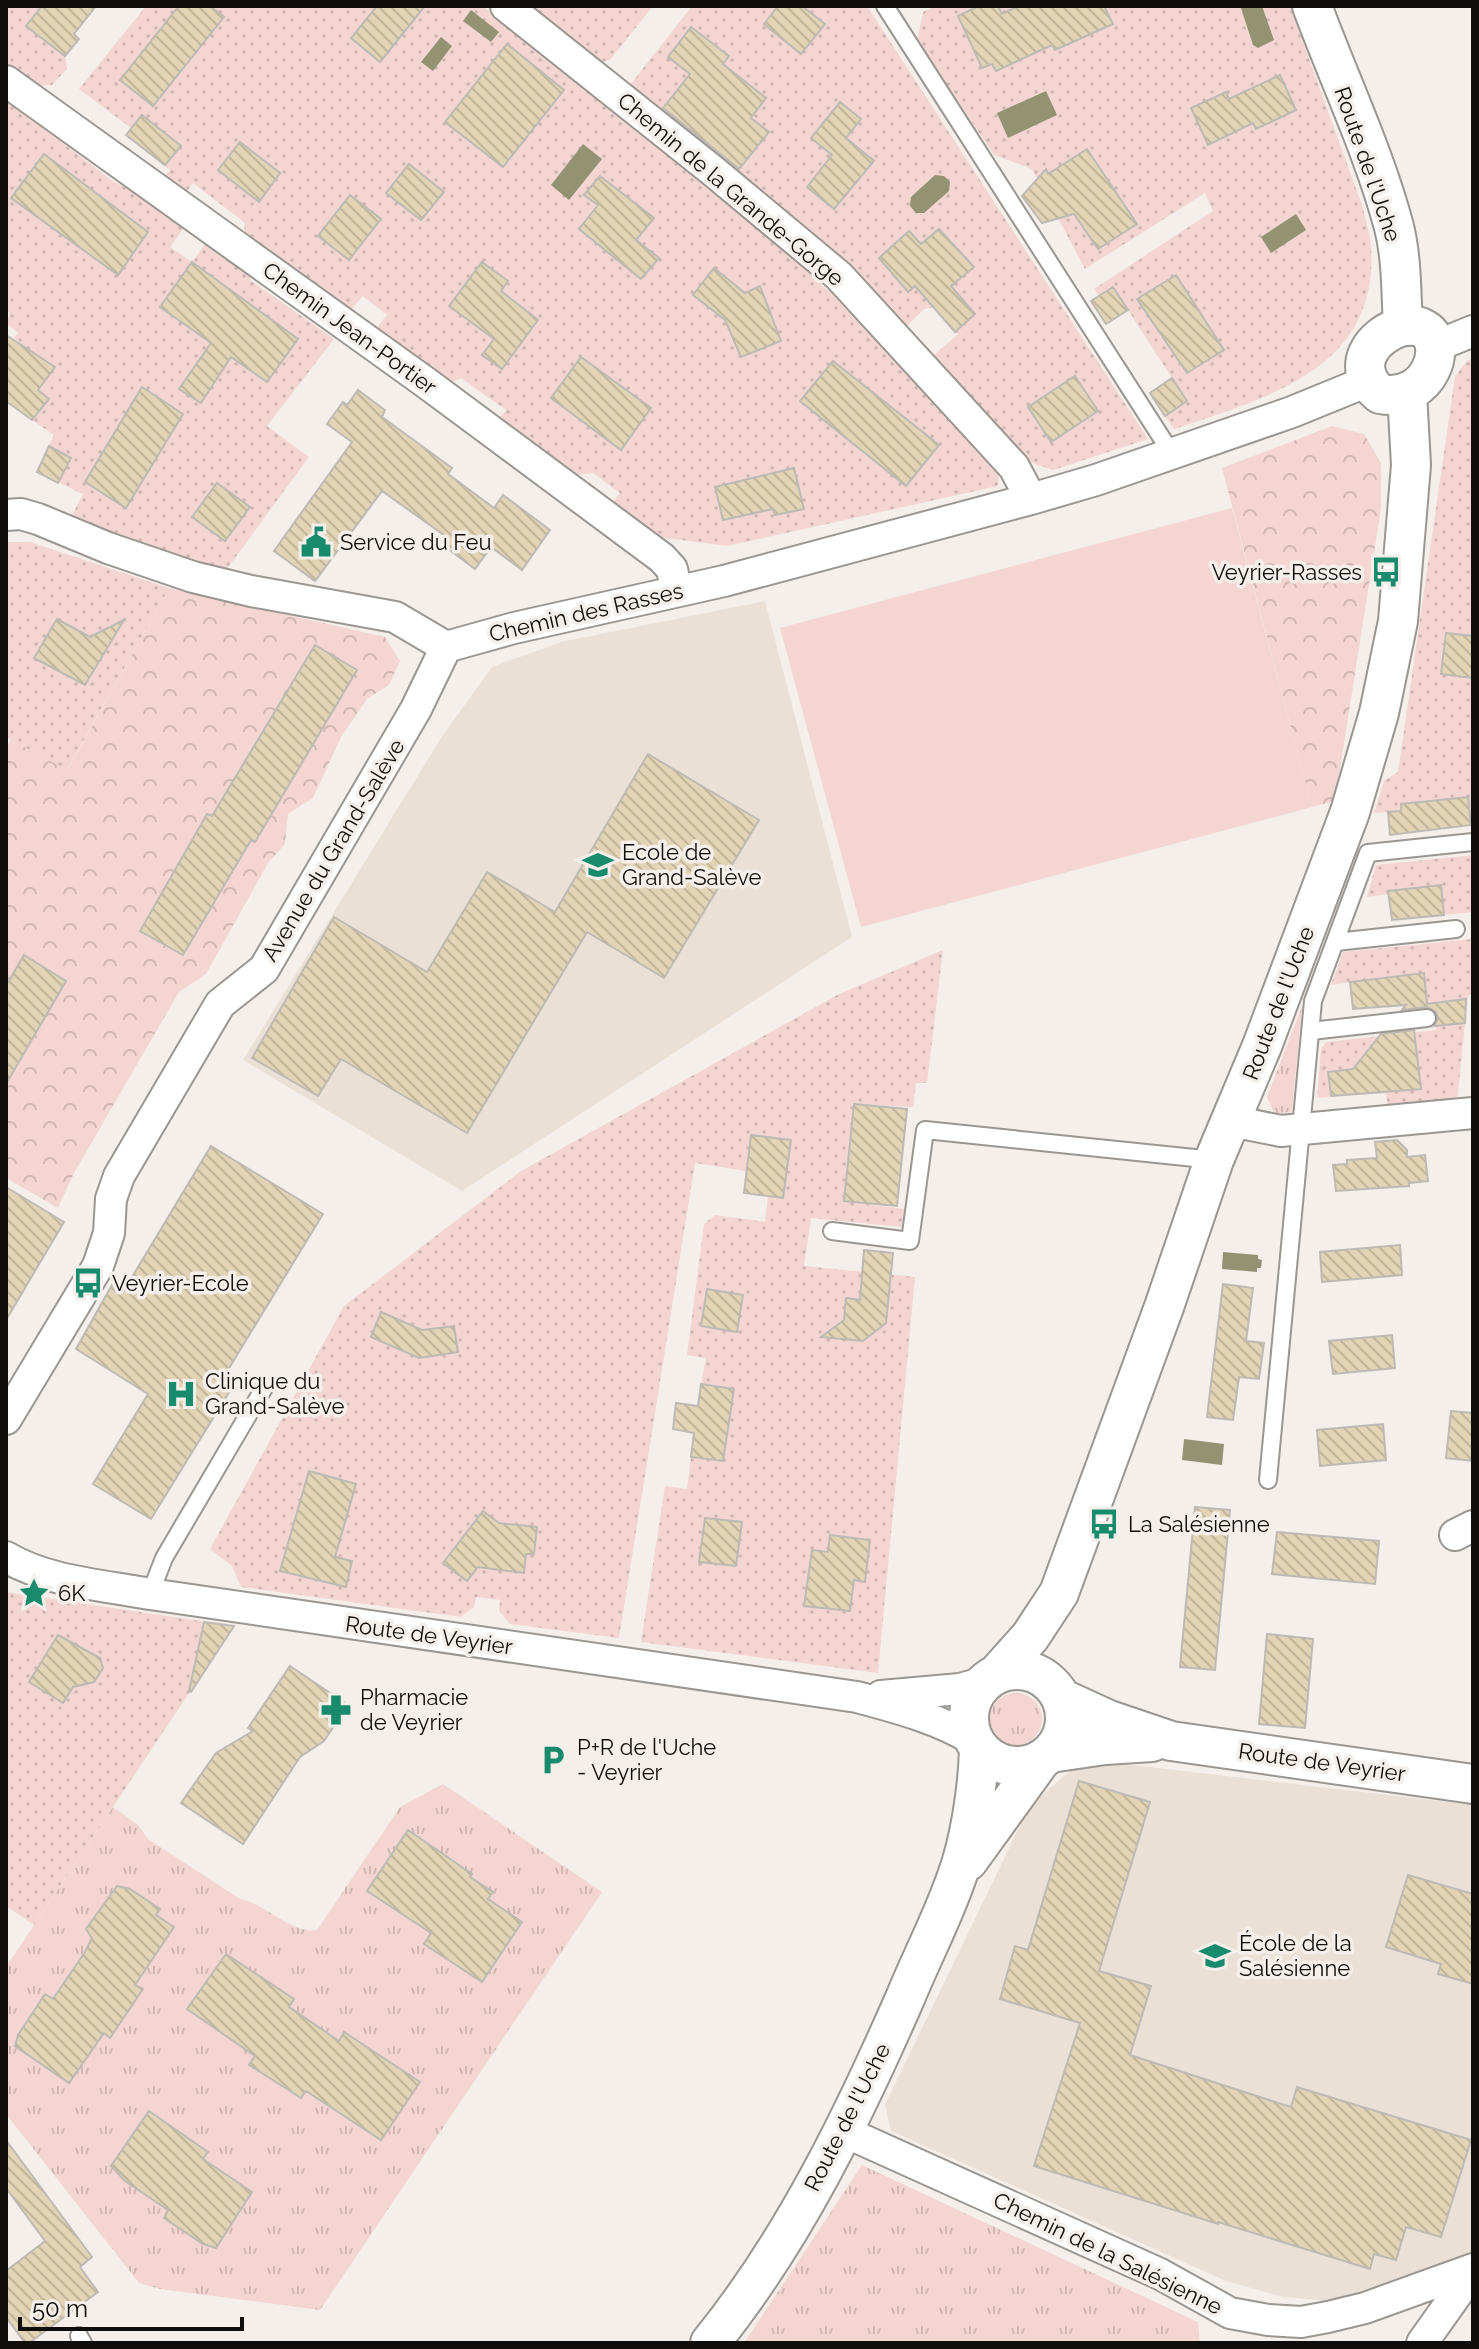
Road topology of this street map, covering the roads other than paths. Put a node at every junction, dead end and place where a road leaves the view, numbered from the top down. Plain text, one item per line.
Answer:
1 (506, 6) edge
2 (885, 6) edge
3 (1312, 6) edge
4 (6, 81) edge
5 (1473, 331) edge
6 (1418, 337) junction
7 (1368, 381) junction
8 (1407, 393) junction
9 (1172, 454) junction
10 (1031, 499) junction
11 (6, 515) edge
12 (676, 590) junction
13 (446, 647) junction
14 (1473, 842) edge
15 (1456, 929) dead end
16 (1336, 942) junction
17 (1427, 1018) dead end
18 (1311, 1031) junction
19 (1473, 1113) edge
20 (1231, 1121) junction
21 (1303, 1130) junction
22 (1214, 1160) junction
23 (832, 1231) dead end
24 (264, 1388) dead end
25 (6, 1419) edge
26 (1268, 1480) dead end
27 (6, 1557) edge
28 (1059, 1593) junction
29 (150, 1594) junction
30 (991, 1678) junction
31 (1058, 1693) junction
32 (857, 1697) junction
33 (1171, 1741) junction
34 (976, 1744) junction
35 (1046, 1757) junction
36 (1473, 1784) edge
37 (957, 1877) junction
38 (843, 2131) junction
39 (1473, 2270) edge
40 (710, 2343) edge
41 (1422, 2343) edge

1 - 10 street, Chemin de la Grande-Gorge
2 - 9 lane
3 - 6 street, Route de l'Uche
4 - 12 street, Chemin Jean-Portier
5 - 6 street
6 - 7 street
6 - 8 street
7 - 8 street
7 - 9 street, Chemin des Rasses
8 - 20 street, Route de l'Uche
9 - 10 street, Chemin des Rasses
10 - 12 street, Chemin des Rasses
11 - 13 street
12 - 13 street, Chemin des Rasses
13 - 25 street, Avenue du Grand-Salève
14 - 16 lane
15 - 16 lane
16 - 18 lane
17 - 18 lane
18 - 21 lane
19 - 21 street
20 - 21 street
20 - 22 street, Route de l'Uche
21 - 26 lane
22 - 23 lane
22 - 28 street, Route de l'Uche
24 - 29 lane
27 - 29 street, Route de Veyrier
28 - 30 street, Route de l'Uche
28 - 31 street, Route de l'Uche
29 - 32 street, Route de Veyrier
30 - 31 street
30 - 32 street, Route de Veyrier
30 - 34 street
31 - 33 street, Route de Veyrier
31 - 35 street
32 - 34 street, Route de Veyrier
33 - 35 street, Route de Veyrier
33 - 36 street, Route de Veyrier
34 - 35 street
34 - 37 street, Route de l'Uche
35 - 37 street, Route de l'Uche
37 - 38 street, Route de l'Uche
38 - 39 street, Chemin de la Salésienne
38 - 40 street, Route de l'Uche
39 - 41 street

